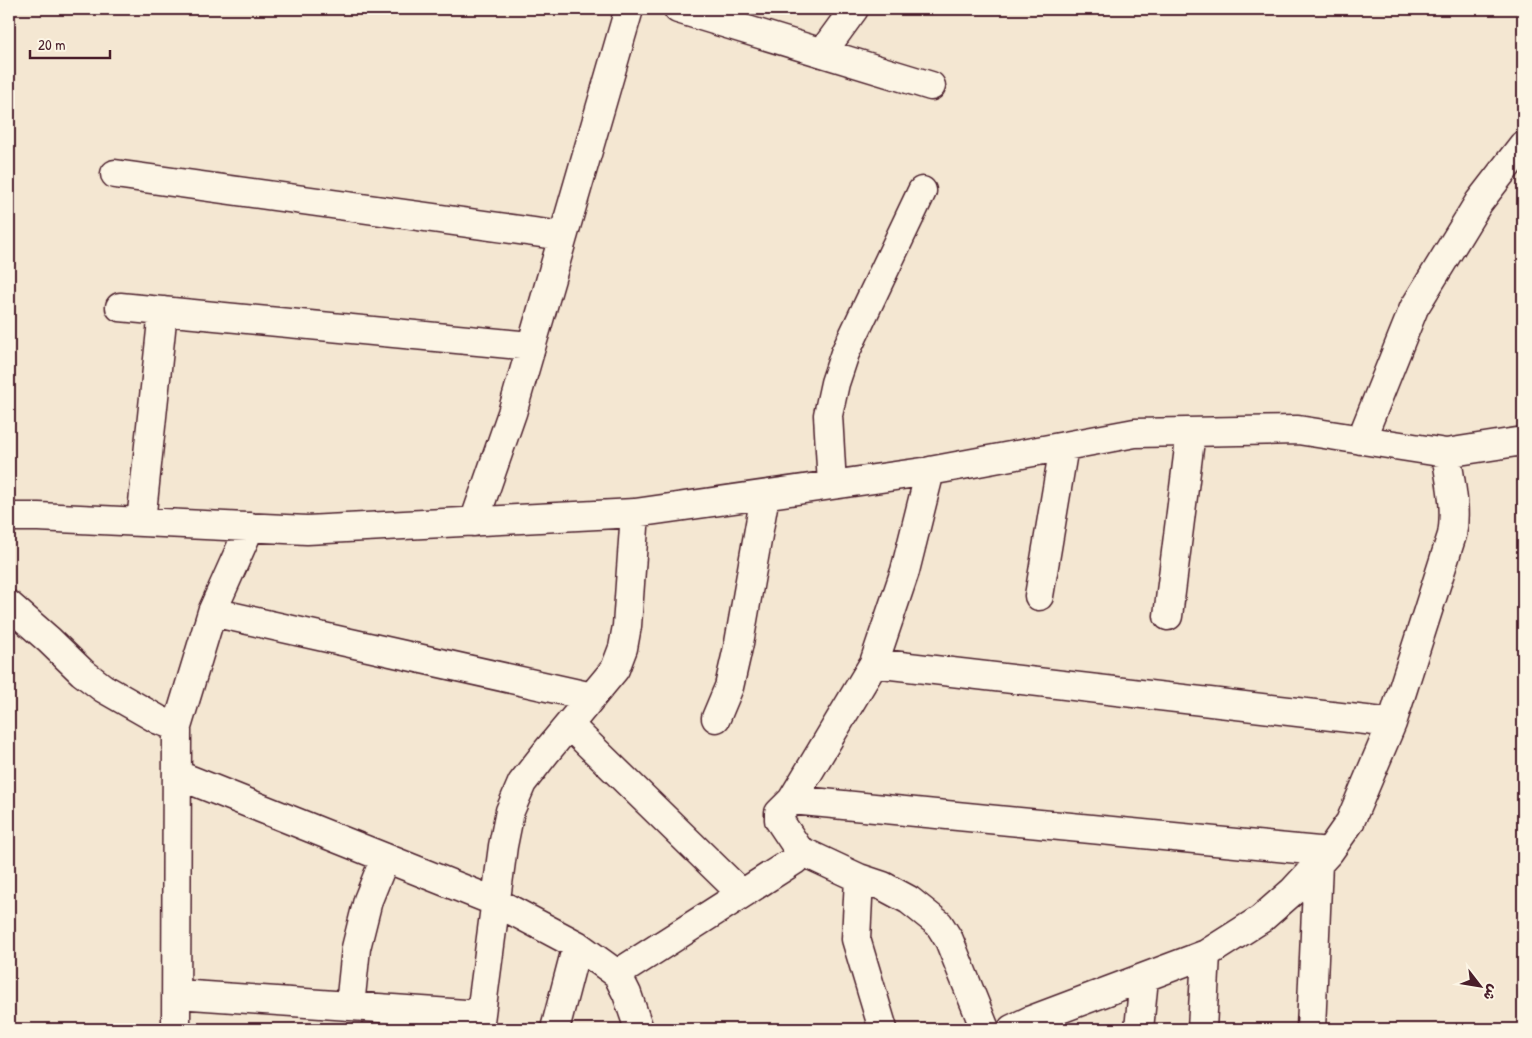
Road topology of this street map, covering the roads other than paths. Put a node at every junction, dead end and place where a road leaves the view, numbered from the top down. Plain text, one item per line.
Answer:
1 (630, 9) edge
2 (678, 9) edge
3 (854, 9) edge
4 (822, 53) junction
5 (931, 86) dead end
6 (1523, 145) edge
7 (115, 174) dead end
8 (922, 191) dead end
9 (564, 236) junction
10 (120, 307) dead end
11 (163, 311) junction
12 (531, 346) junction
13 (1191, 432) junction
14 (1361, 440) junction
15 (1523, 441) edge
16 (1064, 446) junction
17 (1446, 453) junction
18 (930, 470) junction
19 (832, 485) junction
20 (766, 495) junction
21 (634, 513) junction
22 (9, 517) edge
23 (141, 522) junction
24 (474, 522) junction
25 (250, 527) junction
26 (1039, 596) dead end
27 (9, 605) edge
28 (212, 612) junction
29 (1168, 616) dead end
30 (874, 663) junction
31 (592, 697) junction
32 (716, 718) dead end
33 (1392, 723) junction
34 (569, 725) junction
35 (177, 727) junction
36 (178, 775) junction
37 (792, 800) junction
38 (799, 850) junction
39 (1324, 857) junction
40 (384, 858) junction
41 (859, 878) junction
42 (742, 894) junction
43 (496, 902) junction
44 (577, 945) junction
45 (1206, 954) junction
46 (617, 974) junction
47 (1144, 978) junction
48 (177, 994) junction
49 (350, 1006) junction
50 (479, 1022) edge
51 (1024, 1026) edge
52 (176, 1029) edge
53 (555, 1029) edge
54 (639, 1029) edge
55 (883, 1029) edge
56 (985, 1029) edge
57 (1139, 1029) edge
58 (1202, 1029) edge
59 (1312, 1029) edge

1 - 9 street
2 - 4 street
3 - 4 street
4 - 5 street
6 - 14 street
7 - 9 street
8 - 19 street
9 - 12 street
10 - 11 street
11 - 12 street
11 - 23 street
12 - 24 street
13 - 14 street
13 - 16 street
13 - 29 street
14 - 17 street
15 - 17 street
16 - 18 street
16 - 26 street
17 - 33 street
18 - 19 street
18 - 30 street
19 - 20 street
20 - 21 street
20 - 32 street
21 - 24 street
21 - 31 street
22 - 23 street
23 - 25 street
24 - 25 street
25 - 28 street
27 - 35 street
28 - 31 street
28 - 35 street
30 - 33 street
30 - 37 street
31 - 34 street
33 - 39 street
34 - 42 street
34 - 43 street
35 - 36 street
36 - 40 street
36 - 48 street
37 - 38 street
37 - 39 street
38 - 41 street
38 - 42 street
39 - 45 street
39 - 59 street
40 - 43 street
40 - 49 street
41 - 55 street
41 - 56 street
42 - 46 street
43 - 44 street
43 - 50 street
44 - 46 street
44 - 53 street
45 - 47 street
45 - 58 street
46 - 54 street
47 - 51 street
47 - 57 street
48 - 49 street
48 - 52 street
49 - 50 street

